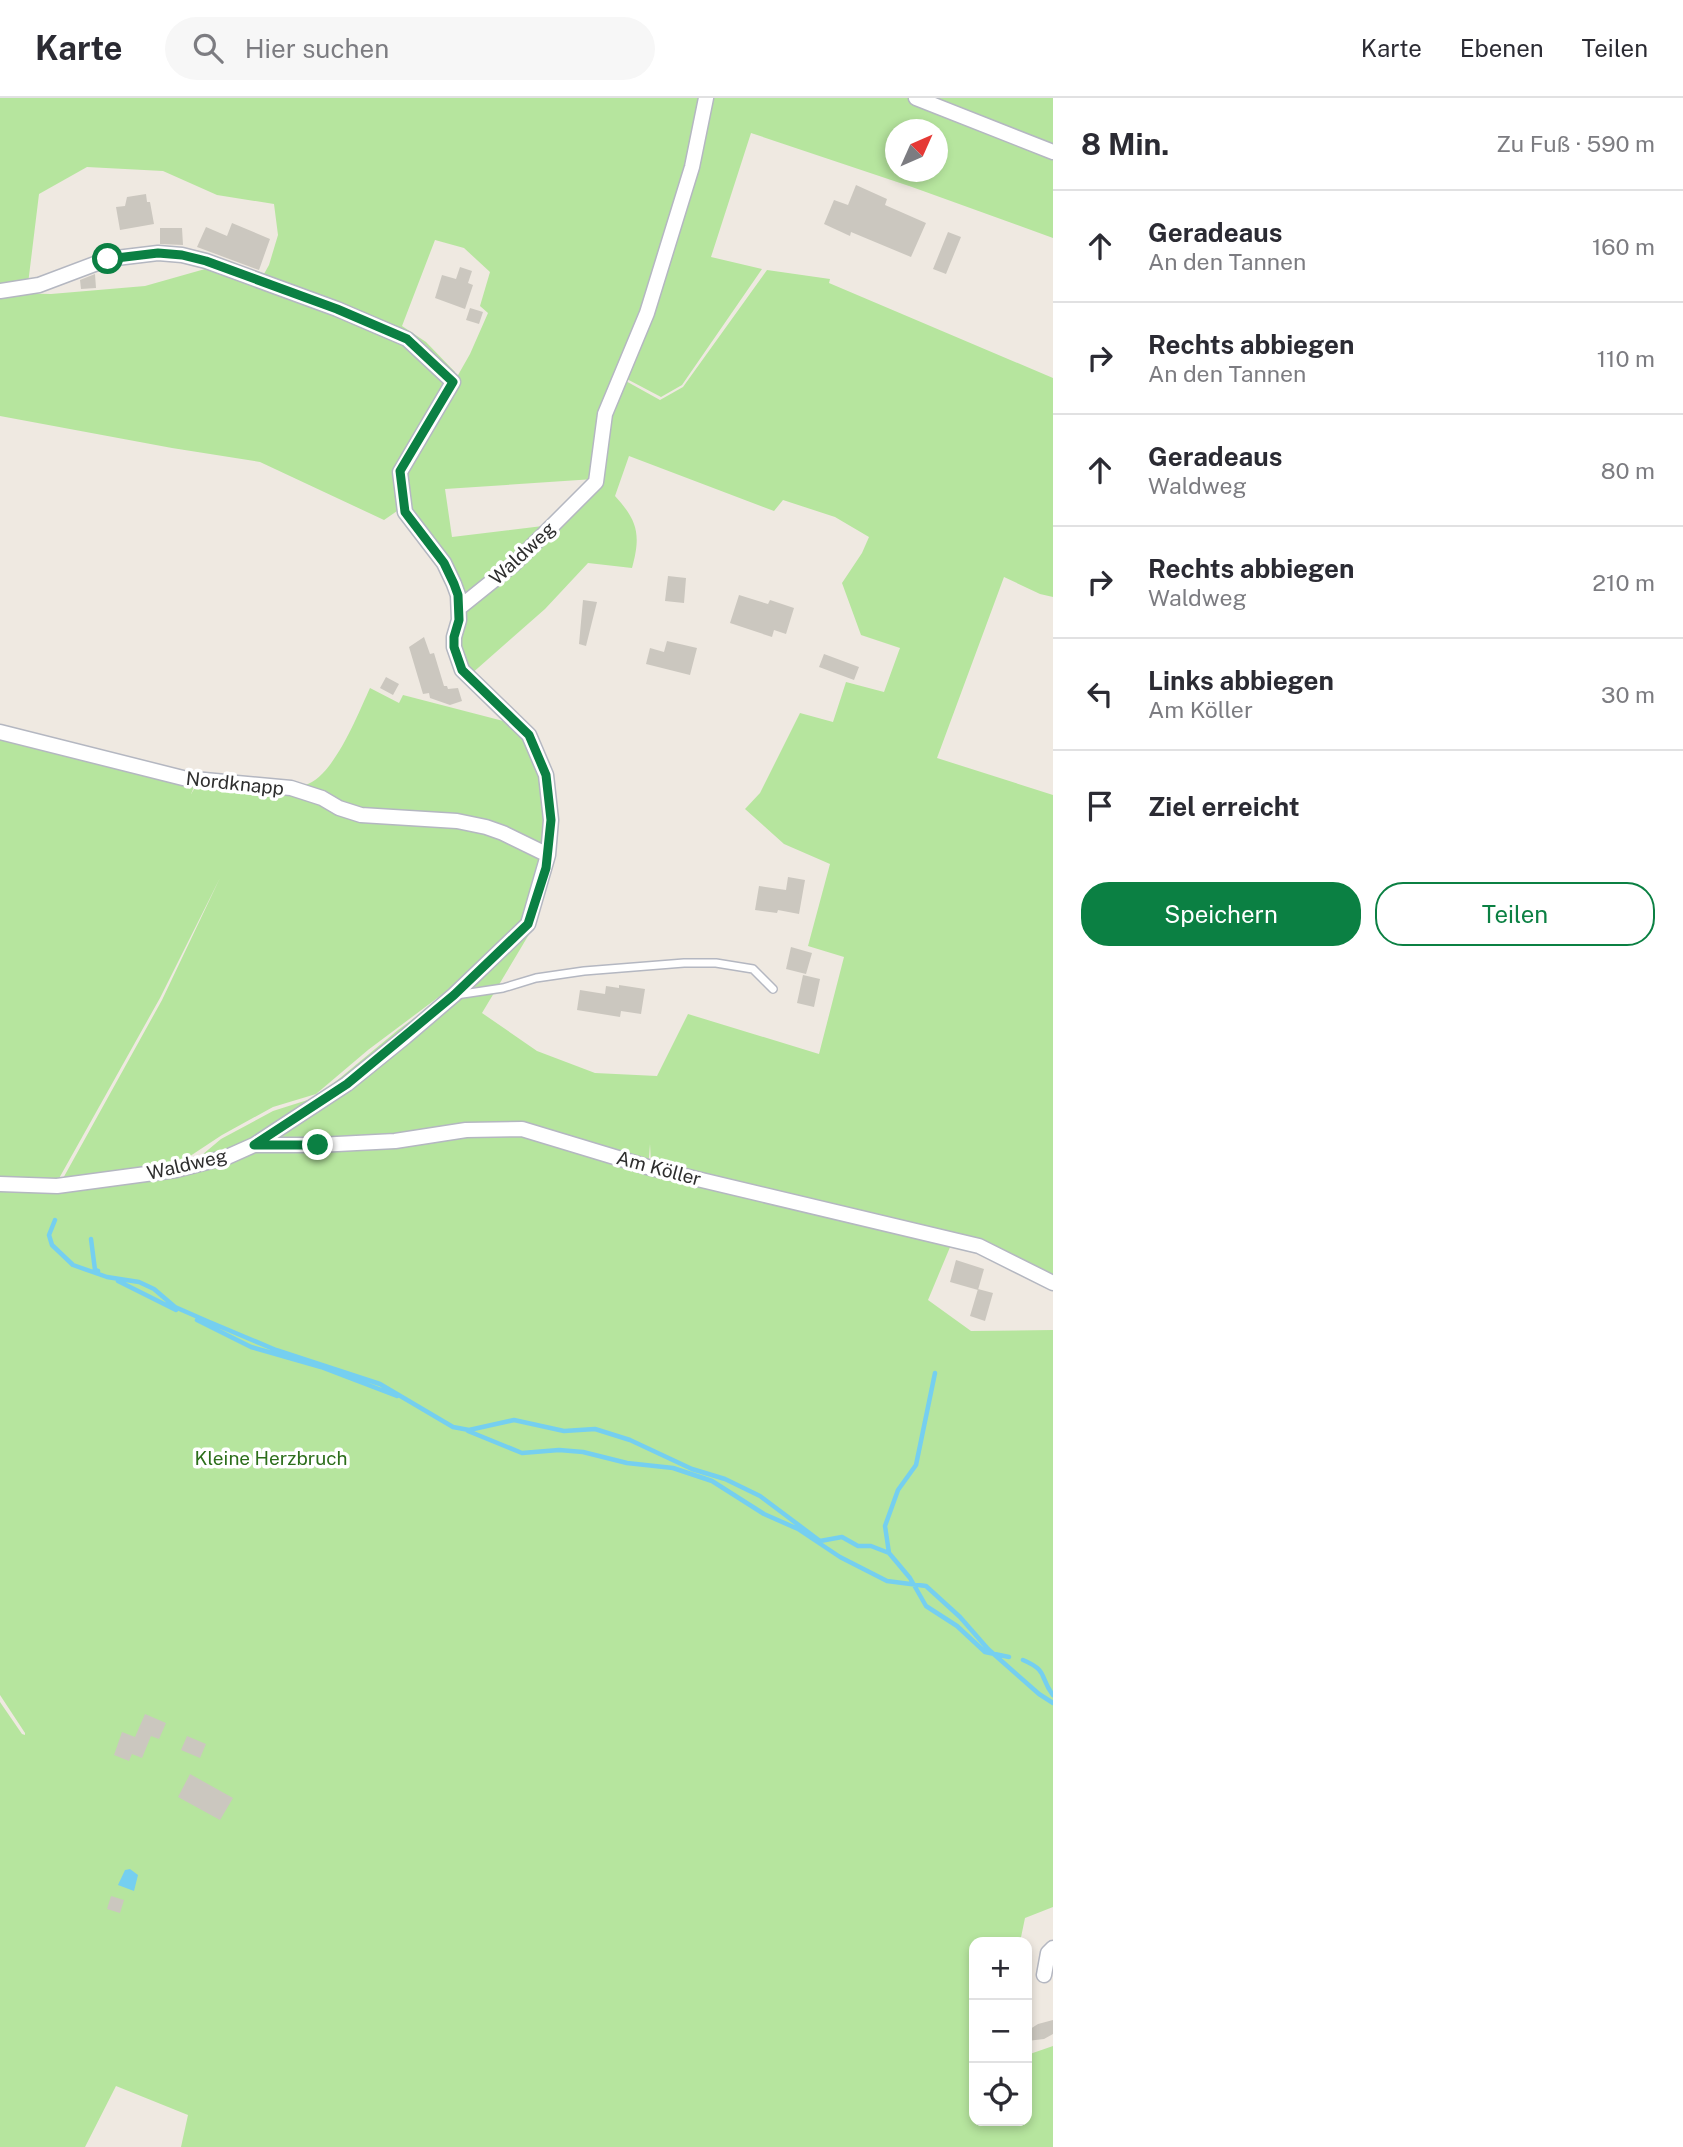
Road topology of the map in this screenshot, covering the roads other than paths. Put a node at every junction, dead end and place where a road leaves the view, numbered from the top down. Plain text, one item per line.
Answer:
1 (706, 98) edge
2 (916, 98) edge
3 (1053, 152) edge
4 (0, 291) edge
5 (459, 608) junction
6 (0, 732) edge
7 (548, 855) junction
8 (773, 989) dead end
9 (454, 995) junction
10 (254, 1145) junction
11 (0, 1184) edge
12 (1053, 1283) edge
13 (1053, 1948) edge
14 (1044, 1975) dead end

1 - 5 street, Waldweg
2 - 3 street
4 - 5 street
5 - 7 street, Waldweg
6 - 7 street, Nordknapp
7 - 9 street, Waldweg
8 - 9 lane
9 - 10 street, Waldweg
10 - 11 street, Waldweg
10 - 12 street, Am Köller
13 - 14 street

